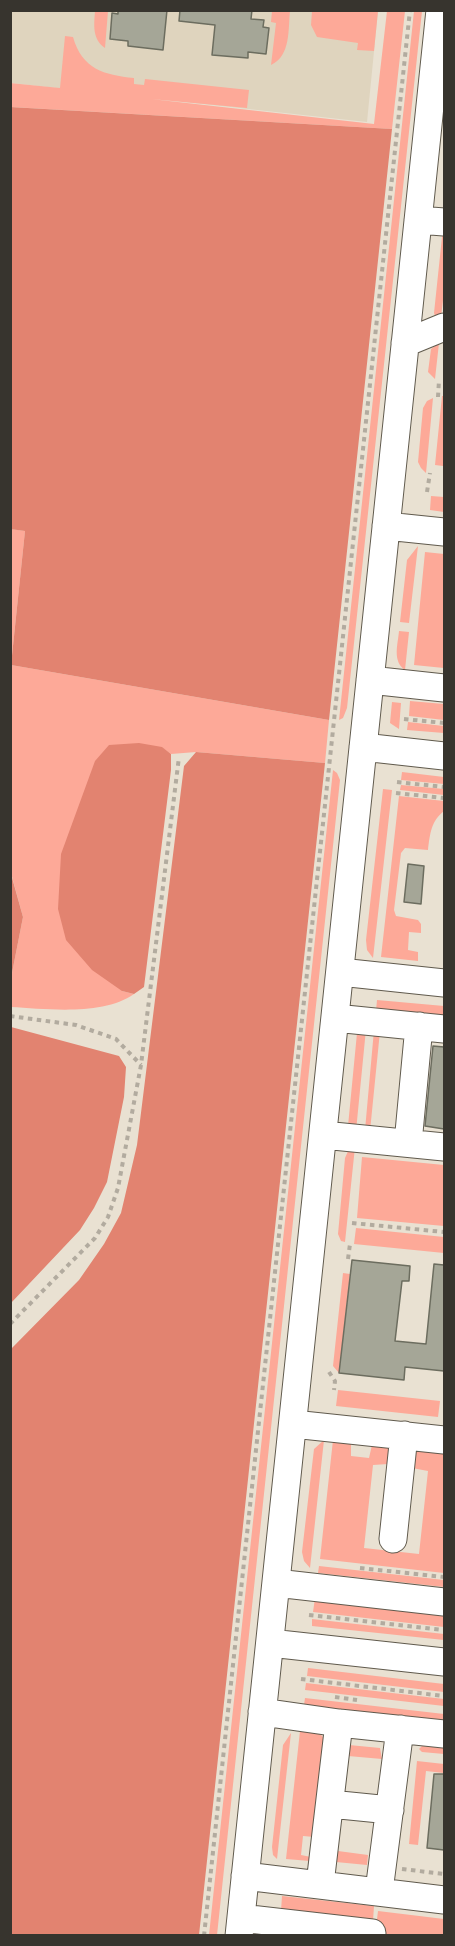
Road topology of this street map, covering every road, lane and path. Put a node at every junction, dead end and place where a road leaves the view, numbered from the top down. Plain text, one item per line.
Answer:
1 (410, 10) edge
2 (440, 10) edge
3 (439, 80) edge
4 (436, 128) edge
5 (431, 221) edge
6 (444, 327) edge
7 (405, 343) junction
8 (440, 380) dead end
9 (438, 397) dead end
10 (430, 473) dead end
11 (428, 492) dead end
12 (386, 526) junction
13 (444, 532) edge
14 (370, 680) junction
15 (444, 688) edge
16 (404, 719) dead end
17 (444, 723) edge
18 (363, 747) junction
19 (444, 756) edge
20 (179, 757) dead end
21 (397, 782) dead end
22 (444, 787) edge
23 (396, 793) dead end
24 (444, 798) edge
25 (340, 972) junction
26 (444, 983) edge
27 (10, 1016) edge
28 (335, 1018) junction
29 (432, 1028) edge
30 (141, 1065) junction
31 (323, 1135) junction
32 (408, 1143) junction
33 (444, 1147) edge
34 (352, 1223) dead end
35 (444, 1232) edge
36 (350, 1244) dead end
37 (348, 1259) dead end
38 (10, 1324) edge
39 (329, 1372) dead end
40 (334, 1390) dead end
41 (292, 1424) junction
42 (404, 1435) junction
43 (444, 1440) edge
44 (393, 1539) dead end
45 (354, 1567) dead end
46 (444, 1576) edge
47 (276, 1583) junction
48 (444, 1602) edge
49 (309, 1615) dead end
50 (444, 1630) edge
51 (270, 1643) junction
52 (444, 1662) edge
53 (301, 1679) dead end
54 (444, 1696) edge
55 (262, 1712) junction
56 (339, 1723) junction
57 (400, 1729) junction
58 (444, 1734) edge
59 (330, 1804) junction
60 (390, 1810) junction
61 (402, 1858) dead end
62 (444, 1874) edge
63 (245, 1876) junction
64 (320, 1884) junction
65 (379, 1891) junction
66 (444, 1900) edge
67 (240, 1927) edge
68 (324, 1931) edge
69 (372, 1933) dead end
70 (204, 1935) edge

1 - 70 path
2 - 3 street
3 - 4 street
4 - 5 street
5 - 7 street
6 - 7 street
7 - 12 street
8 - 9 path
10 - 11 path
12 - 13 street
12 - 14 street
14 - 15 street
14 - 18 street
16 - 17 path
18 - 19 street
18 - 25 street
20 - 30 path
21 - 22 path
23 - 24 path
25 - 26 street
25 - 28 street
27 - 30 path
28 - 29 street
28 - 31 street
29 - 32 street
30 - 38 path
31 - 32 street
31 - 41 street
32 - 33 street
34 - 35 path
36 - 37 path
39 - 40 path
41 - 42 street
41 - 47 street
42 - 43 street
42 - 44 street
45 - 46 path
47 - 48 street
47 - 51 street
49 - 50 path
51 - 52 street
51 - 55 street
53 - 54 path
55 - 56 street
55 - 63 street
56 - 57 street
56 - 59 street
57 - 58 street
57 - 60 street
59 - 60 street
59 - 64 street
60 - 65 street
61 - 62 path
63 - 64 street
63 - 67 street
64 - 65 street
65 - 66 street
67 - 68 street
68 - 69 street

